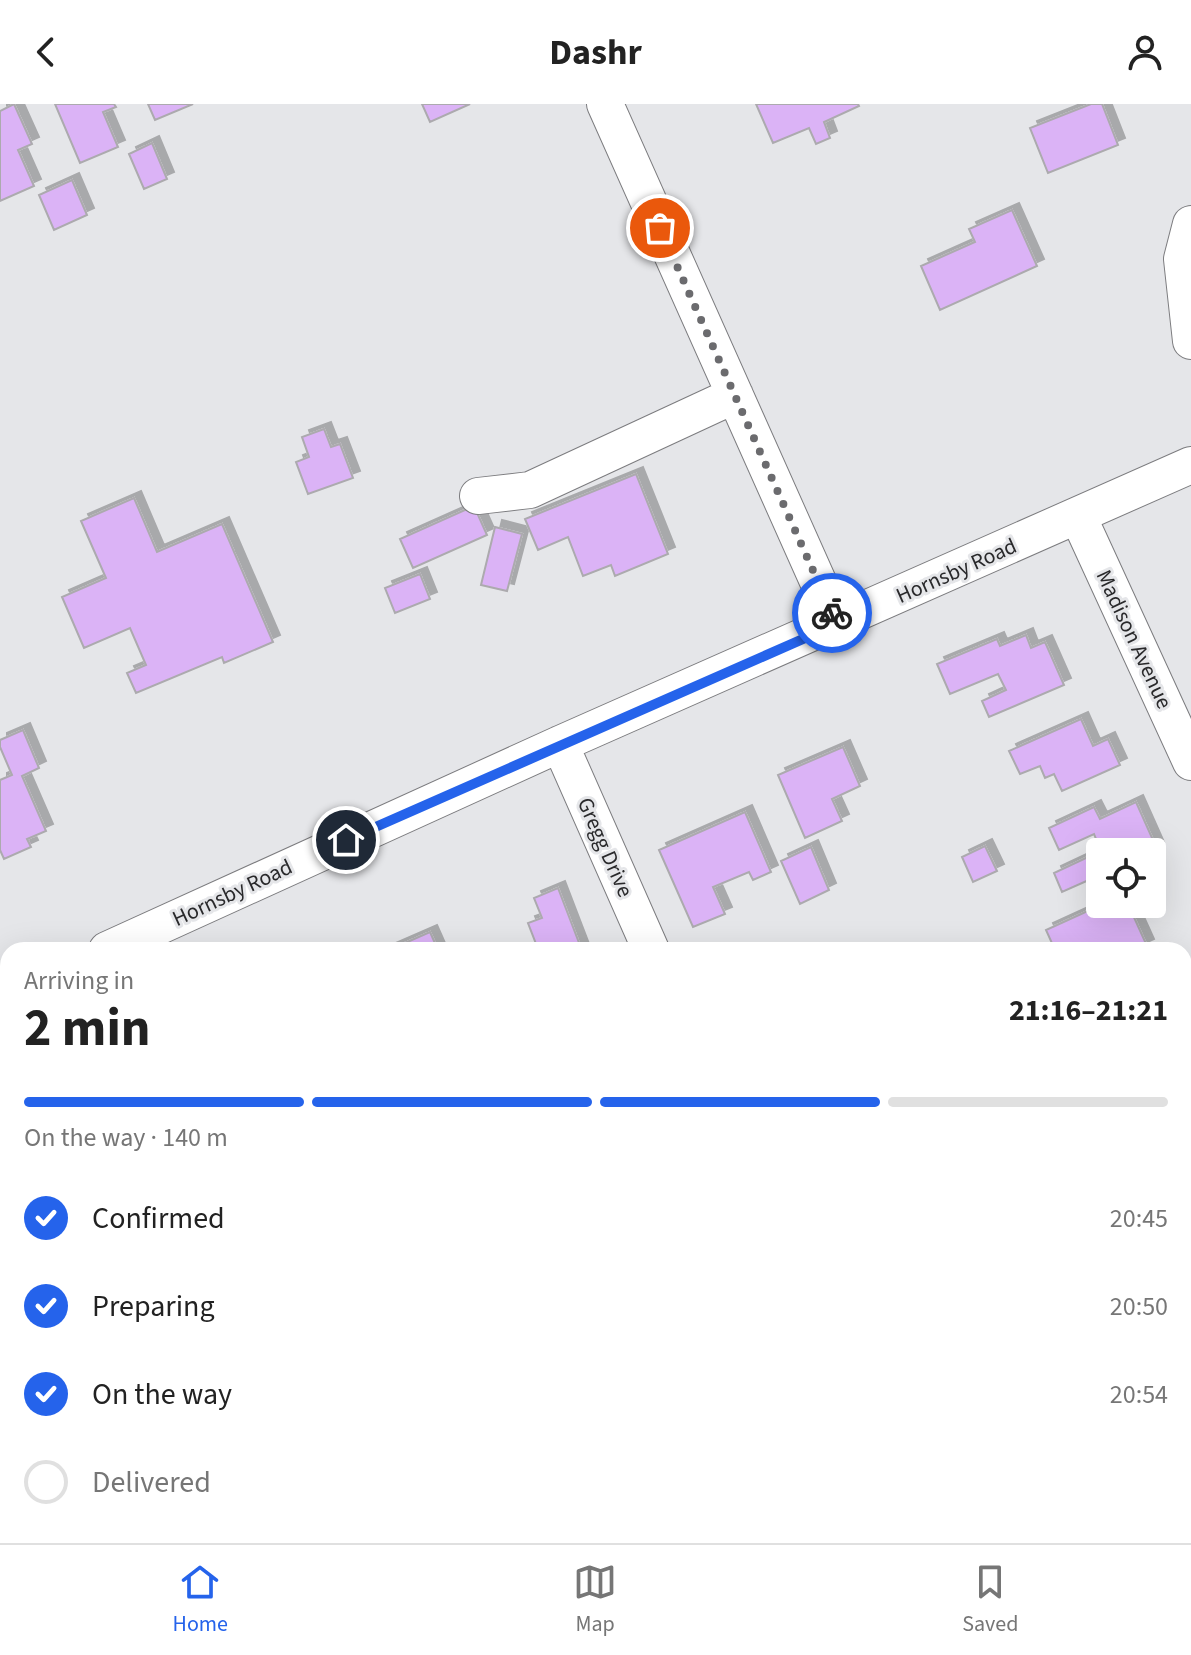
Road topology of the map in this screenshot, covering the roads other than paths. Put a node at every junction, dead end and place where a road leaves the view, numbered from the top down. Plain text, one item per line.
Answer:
1 (605, 104) edge
2 (1191, 224) edge
3 (1191, 341) edge
4 (735, 395) junction
5 (1191, 465) edge
6 (478, 496) dead end
7 (1078, 516) junction
8 (837, 624) junction
9 (560, 744) junction
10 (1191, 762) edge
11 (125, 942) edge
12 (647, 942) edge

1 - 4 street
2 - 3 street
4 - 6 street
4 - 8 street
5 - 7 street, Hornsby Road
7 - 8 street, Hornsby Road
7 - 10 street, Madison Avenue
8 - 9 street, Hornsby Road
9 - 11 street, Hornsby Road
9 - 12 street, Gregg Drive

